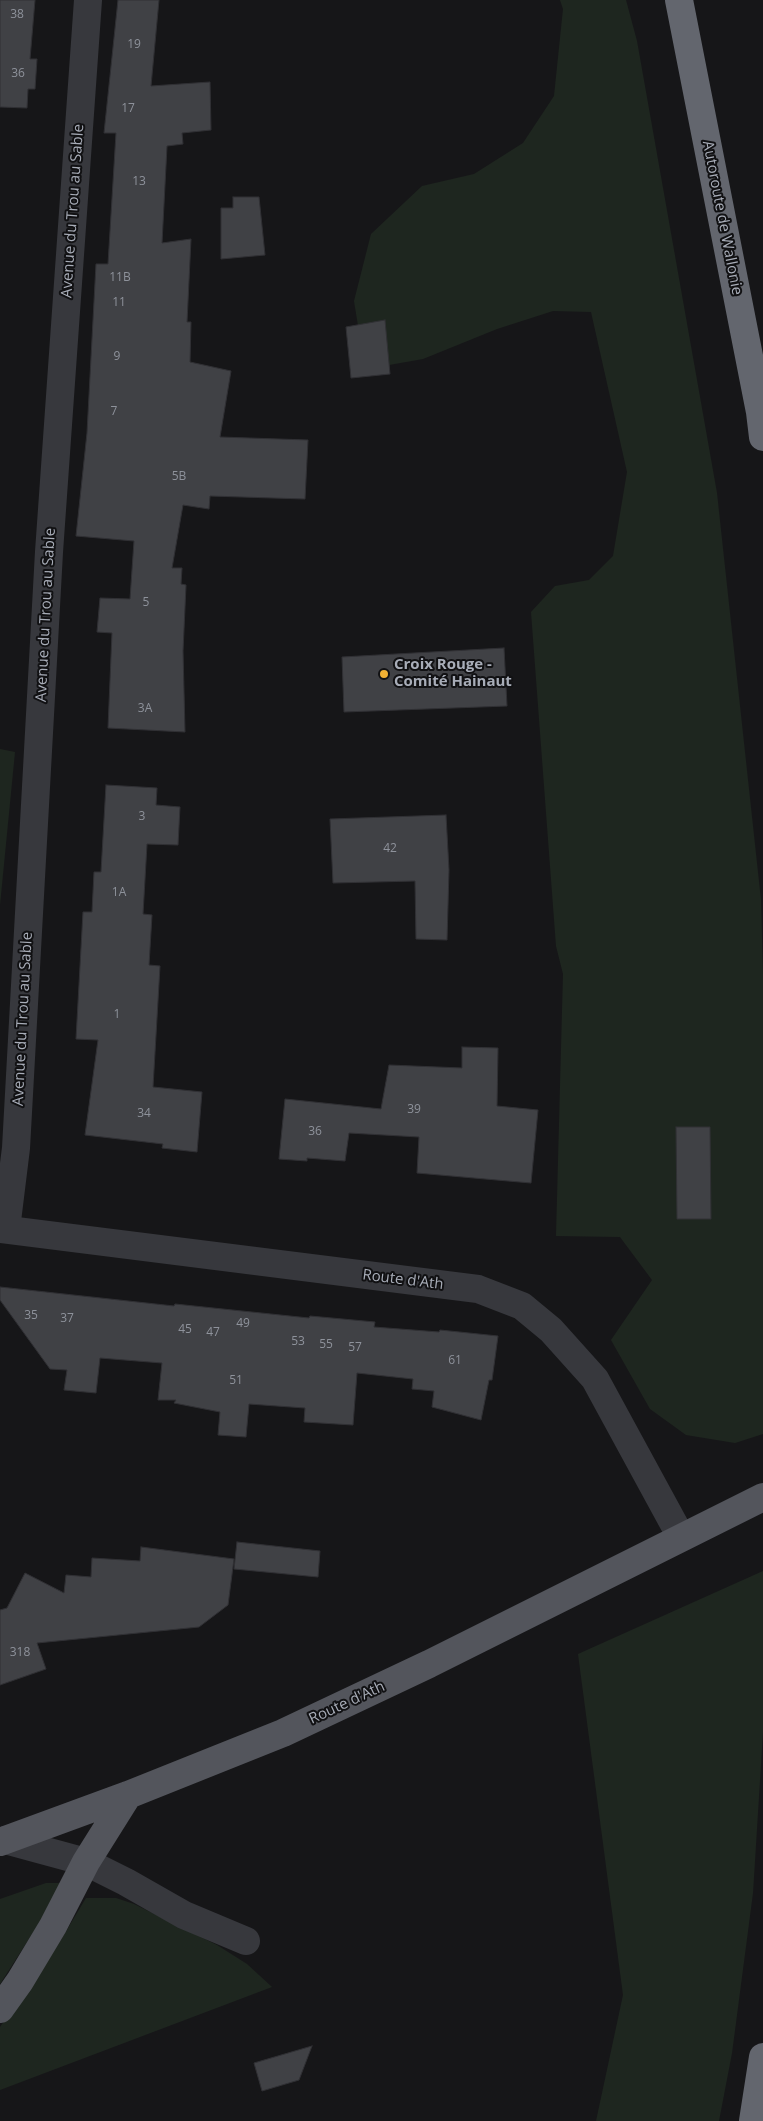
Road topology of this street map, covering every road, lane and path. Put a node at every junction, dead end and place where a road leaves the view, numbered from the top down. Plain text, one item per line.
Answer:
1 (88, 0) edge
2 (679, 0) edge
3 (763, 437) edge
4 (3, 1229) edge
5 (763, 1497) edge
6 (681, 1537) junction
7 (128, 1795) junction
8 (2, 1841) edge
9 (86, 1862) junction
10 (246, 1941) dead end
11 (0, 2009) edge
12 (763, 2057) edge
13 (753, 2121) edge

1 - 4 street, Avenue du Trou au Sable
2 - 3 highway, Autoroute de Wallonie
4 - 6 street, Route d'Ath
5 - 6 main road, Route d'Ath
6 - 7 main road, Route d'Ath
7 - 8 main road, Route d'Ath
7 - 9 main road
8 - 9 street
9 - 10 street
9 - 11 main road
12 - 13 highway

